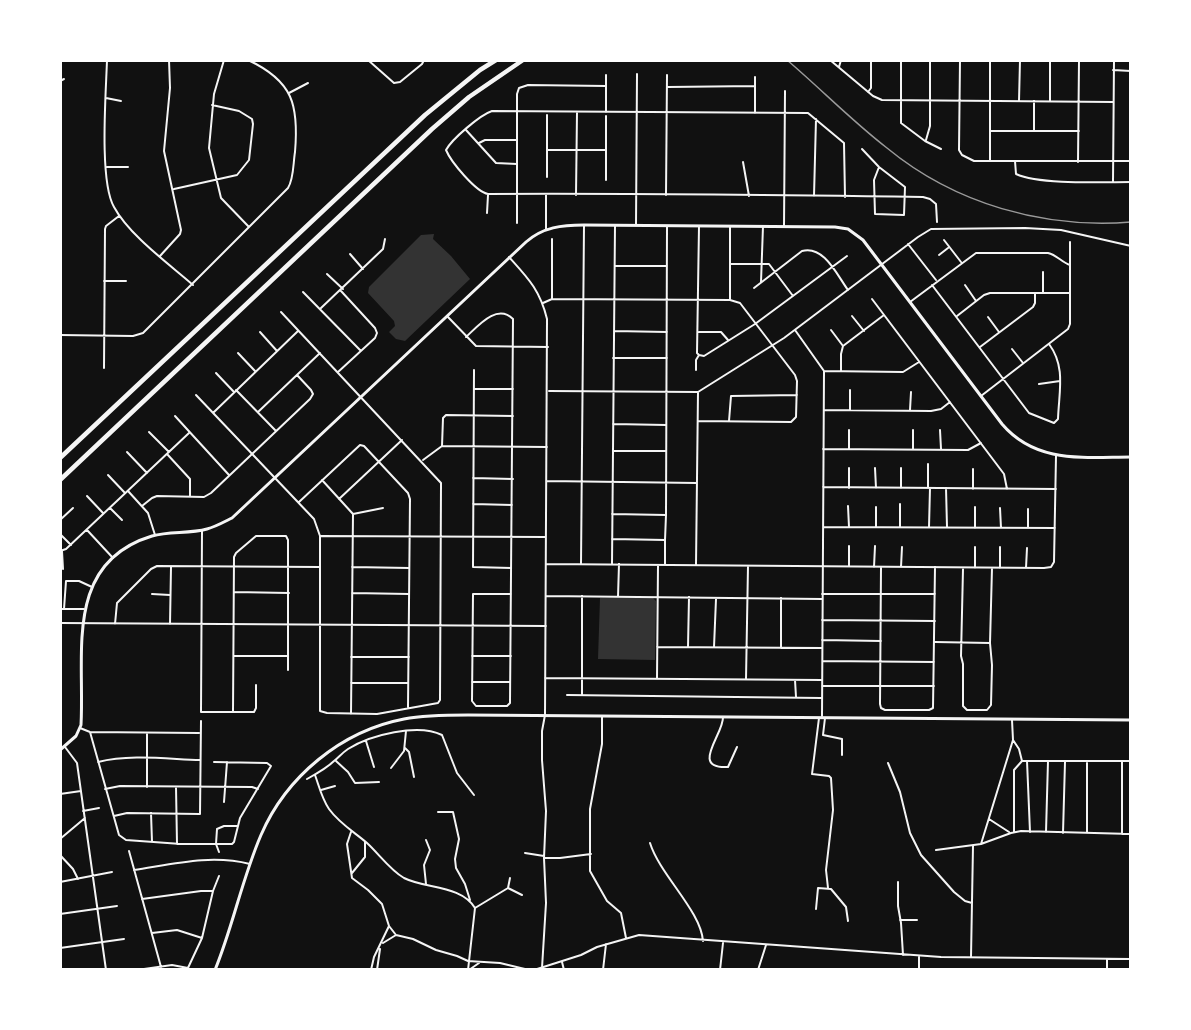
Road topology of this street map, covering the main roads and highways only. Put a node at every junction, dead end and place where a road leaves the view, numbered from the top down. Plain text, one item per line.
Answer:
1 (496, 60) edge
2 (523, 60) edge
3 (60, 458) edge
4 (60, 480) edge

1 - 3 highway
2 - 4 highway

